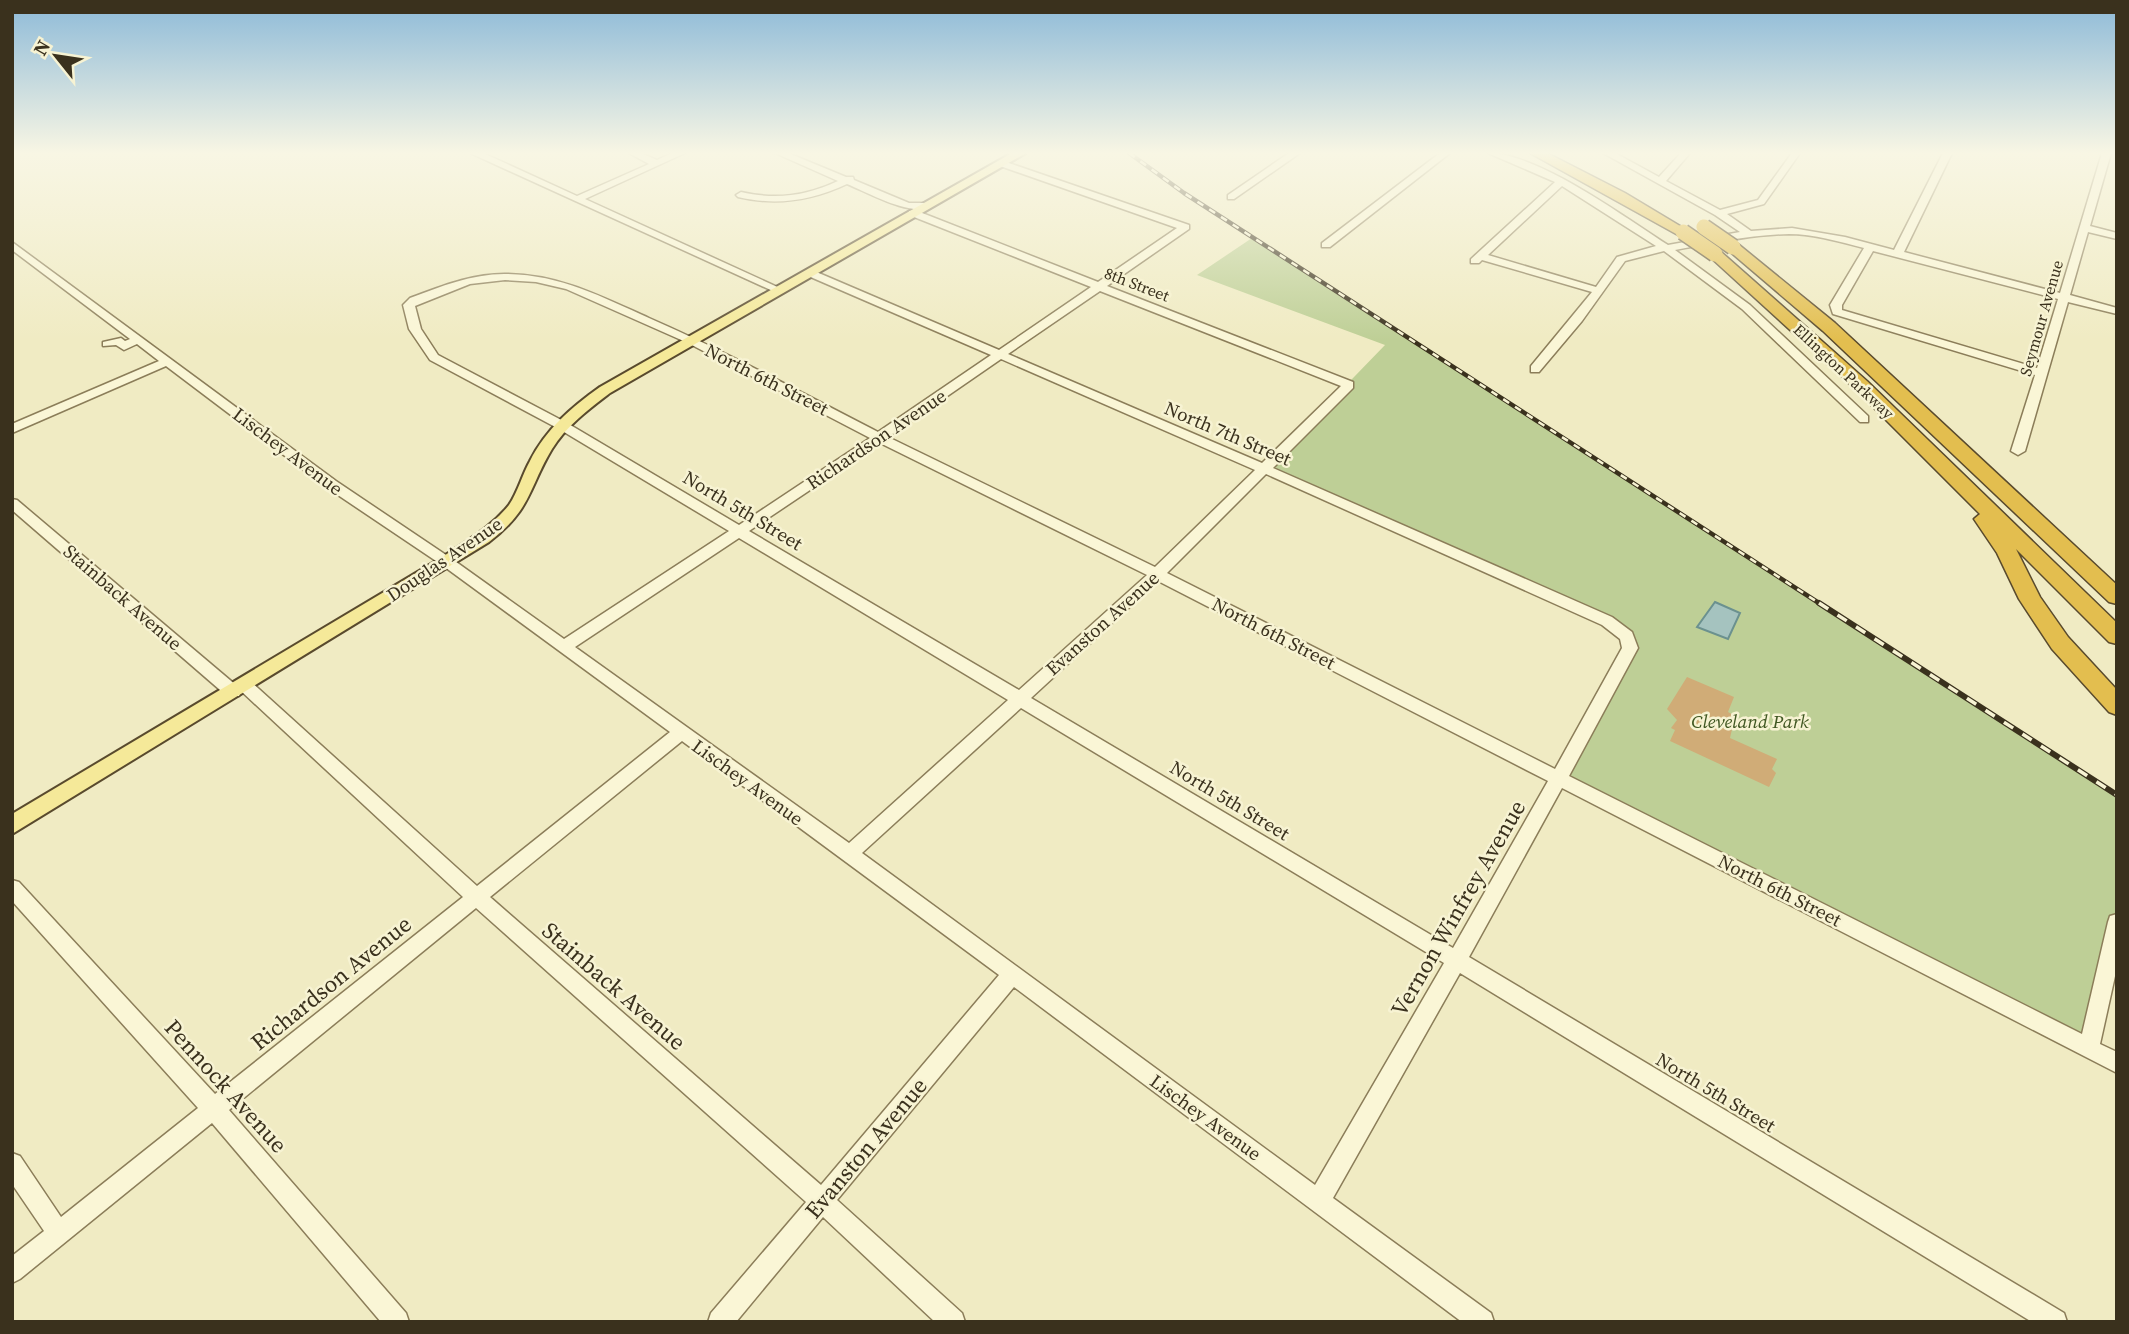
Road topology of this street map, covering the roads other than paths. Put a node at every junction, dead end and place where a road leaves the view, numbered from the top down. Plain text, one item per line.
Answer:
1 (614, 215) edge
2 (911, 215) edge
3 (932, 215) edge
4 (1151, 215) edge
5 (1365, 215) edge
6 (1525, 215) edge
7 (1615, 215) edge
8 (1654, 215) edge
9 (1682, 215) edge
10 (1722, 215) edge
11 (1917, 215) edge
12 (2088, 215) edge
13 (2084, 228) junction
14 (1684, 232) joint
15 (1749, 234) junction
16 (2117, 236) edge
17 (12, 245) edge
18 (1326, 245) dead end
19 (1871, 246) junction
20 (1666, 248) junction
21 (1898, 253) junction
22 (810, 273) junction
23 (1099, 286) junction
24 (779, 290) junction
25 (1599, 291) junction
26 (2063, 296) junction
27 (414, 300) joint
28 (2117, 310) edge
29 (139, 339) junction
30 (692, 341) junction
31 (115, 347) dead end
32 (998, 356) junction
33 (169, 361) junction
34 (1535, 369) dead end
35 (2042, 373) junction
36 (1349, 385) joint
37 (1864, 419) dead end
38 (563, 426) junction
39 (12, 429) edge
40 (880, 437) junction
41 (1926, 449) junction
42 (2018, 451) dead end
43 (1265, 469) junction
44 (12, 503) edge
45 (2024, 509) junction
46 (738, 532) junction
47 (447, 562) junction
48 (1157, 574) junction
49 (2117, 584) edge
50 (2117, 597) edge
51 (1627, 636) joint
52 (2117, 636) edge
53 (564, 647) junction
54 (239, 688) junction
55 (1018, 699) junction
56 (2117, 706) edge
57 (680, 733) junction
58 (1560, 778) junction
59 (12, 825) edge
60 (849, 854) junction
61 (12, 888) edge
62 (476, 897) junction
63 (2117, 922) edge
64 (1458, 961) junction
65 (1012, 974) junction
66 (2089, 1047) junction
67 (2117, 1063) edge
68 (214, 1109) junction
69 (12, 1164) edge
70 (822, 1200) junction
71 (1319, 1200) junction
72 (59, 1233) junction
73 (12, 1271) edge
74 (1481, 1321) edge
75 (397, 1322) edge
76 (720, 1322) edge
77 (953, 1322) edge
78 (2055, 1322) edge

1 - 24 street
2 - 22 main road, Douglas Avenue
3 - 23 street, 8th Street
4 - 23 street, Richardson Avenue
5 - 18 street
6 - 25 street
7 - 20 street
8 - 14 highway, Ellington Parkway
9 - 45 highway, Ellington Parkway, bridge
10 - 15 street
11 - 21 street
12 - 13 street, Seymour Avenue
13 - 16 street
13 - 26 street, Seymour Avenue
14 - 41 highway, Ellington Parkway, bridge
15 - 19 street
15 - 20 street
17 - 29 street, Lischey Avenue
19 - 21 street
19 - 35 street
20 - 25 street
20 - 37 street
21 - 26 street
22 - 24 main road, Douglas Avenue
22 - 32 street, North 7th Street
23 - 32 street, Richardson Avenue
23 - 36 street, 8th Street
24 - 30 main road, Douglas Avenue
25 - 34 street
26 - 28 street
26 - 35 street, Seymour Avenue
27 - 30 street, North 6th Street
27 - 38 street, North 5th Street
29 - 31 street
29 - 33 street, Lischey Avenue
30 - 38 main road, Douglas Avenue
30 - 40 street, North 6th Street
32 - 40 street, Richardson Avenue
32 - 43 street, North 7th Street
33 - 39 street
33 - 47 street, Lischey Avenue
35 - 42 street, Seymour Avenue
36 - 43 street, Evanston Avenue
38 - 46 street, North 5th Street
38 - 47 main road, Douglas Avenue
40 - 46 street, Richardson Avenue
40 - 48 street, North 6th Street
41 - 52 highway, Ellington Parkway
41 - 56 highway
43 - 48 street, Evanston Avenue
43 - 51 street, North 7th Street
44 - 54 street, Stainback Avenue
45 - 49 highway
45 - 50 highway, Ellington Parkway
46 - 53 street, Richardson Avenue
46 - 55 street, North 5th Street
47 - 53 street, Lischey Avenue
47 - 54 main road, Douglas Avenue
48 - 55 street, Evanston Avenue
48 - 58 street, North 6th Street
51 - 58 street, Vernon Winfrey Avenue
53 - 57 street, Lischey Avenue
54 - 59 main road, Douglas Avenue
54 - 62 street, Stainback Avenue
55 - 60 street, Evanston Avenue
55 - 64 street, North 5th Street
57 - 60 street, Lischey Avenue
57 - 62 street, Richardson Avenue
58 - 64 street, Vernon Winfrey Avenue
58 - 66 street, North 6th Street
60 - 65 street, Lischey Avenue
61 - 68 street, Pennock Avenue
62 - 68 street, Richardson Avenue
62 - 70 street, Stainback Avenue
63 - 66 street
64 - 71 street, Vernon Winfrey Avenue
64 - 78 street, North 5th Street
65 - 70 street, Evanston Avenue
65 - 71 street, Lischey Avenue
66 - 67 street, North 6th Street
68 - 72 street, Richardson Avenue
68 - 75 street, Pennock Avenue
69 - 72 street
70 - 76 street, Evanston Avenue
70 - 77 street, Stainback Avenue
71 - 74 street, Lischey Avenue
72 - 73 street, Richardson Avenue

